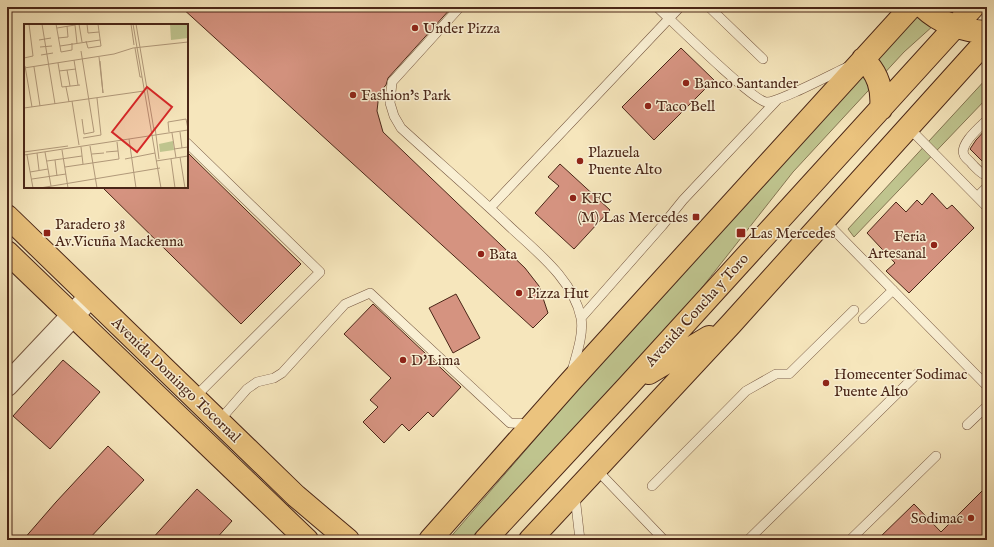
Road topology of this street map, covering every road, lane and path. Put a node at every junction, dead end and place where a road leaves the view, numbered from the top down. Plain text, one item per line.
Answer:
1 (460, 7) edge
2 (657, 7) edge
3 (680, 7) edge
4 (709, 7) edge
5 (911, 7) edge
6 (923, 7) edge
7 (973, 7) edge
8 (669, 19) junction
9 (955, 27) junction
10 (987, 32) edge
11 (987, 40) edge
12 (763, 58) dead end
13 (863, 59) junction
14 (778, 99) junction
15 (881, 108) junction
16 (987, 120) edge
17 (908, 127) junction
18 (188, 144) edge
19 (987, 176) edge
20 (987, 187) edge
21 (977, 197) junction
22 (987, 207) edge
23 (490, 208) junction
24 (7, 216) edge
25 (824, 220) junction
26 (7, 252) edge
27 (893, 290) junction
28 (90, 296) junction
29 (854, 310) dead end
30 (72, 315) junction
31 (581, 318) junction
32 (863, 319) dead end
33 (731, 324) junction
34 (917, 374) dead end
35 (570, 382) junction
36 (7, 385) edge
37 (628, 386) junction
38 (987, 386) edge
39 (195, 398) junction
40 (987, 406) edge
41 (219, 421) junction
42 (533, 424) junction
43 (967, 425) dead end
44 (936, 456) dead end
45 (596, 469) junction
46 (652, 486) dead end
47 (574, 492) junction
48 (307, 540) edge
49 (348, 540) edge
50 (430, 540) edge
51 (485, 540) edge
52 (530, 540) edge
53 (580, 540) edge
54 (664, 540) edge
55 (748, 540) edge
56 (850, 540) edge

1 - 23 lane
2 - 8 lane
3 - 8 lane
4 - 12 lane
5 - 13 main road
6 - 9 main road
7 - 9 main road, Avenida Concha y Toro
8 - 14 lane
8 - 23 lane
9 - 10 main road
9 - 15 main road, Avenida Concha y Toro
11 - 17 main road
13 - 14 lane
13 - 15 main road
13 - 35 main road
14 - 31 lane
15 - 37 main road, Avenida Concha y Toro
16 - 19 lane
17 - 21 lane
17 - 25 main road
18 - 39 lane
20 - 21 lane
21 - 22 lane
23 - 31 lane
24 - 28 main road, Avenida Domingo Tocornal
25 - 27 lane
25 - 33 main road
26 - 30 main road, Avenida Domingo Tocornal
27 - 32 lane
27 - 38 lane
28 - 30 street
28 - 39 main road, Avenida Domingo Tocornal
29 - 46 lane
30 - 36 street
30 - 48 main road, Avenida Domingo Tocornal
31 - 35 lane
33 - 37 main road
33 - 45 main road
34 - 55 lane
35 - 42 main road
37 - 51 main road, Avenida Concha y Toro
39 - 41 main road, Avenida Domingo Tocornal
40 - 43 lane
41 - 42 lane
41 - 49 main road, Avenida Domingo Tocornal
42 - 50 main road
44 - 56 lane
45 - 47 main road
45 - 54 lane
47 - 52 main road
47 - 53 lane

